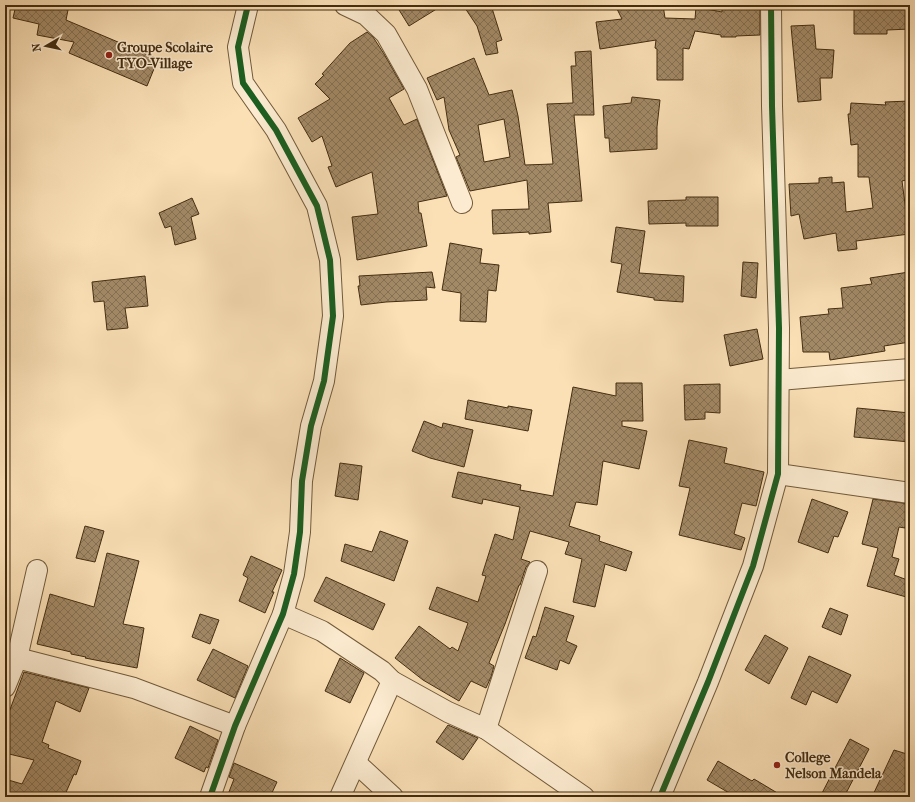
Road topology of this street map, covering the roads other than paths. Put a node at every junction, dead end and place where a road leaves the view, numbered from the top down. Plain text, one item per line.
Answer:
1 (248, 5) edge
2 (345, 5) edge
3 (771, 5) edge
4 (462, 203) dead end
5 (910, 369) edge
6 (779, 380) junction
7 (778, 474) junction
8 (910, 493) edge
9 (37, 570) dead end
10 (537, 571) dead end
11 (283, 614) junction
12 (17, 658) junction
13 (392, 681) junction
14 (5, 687) edge
15 (235, 726) junction
16 (486, 729) junction
17 (356, 763) junction
18 (210, 797) edge
19 (340, 797) edge
20 (393, 797) edge
21 (584, 797) edge
22 (660, 797) edge

1 - 11 street
2 - 4 street
3 - 6 street
5 - 6 street
6 - 7 street
7 - 8 street
7 - 22 street
9 - 12 street
10 - 16 street
11 - 13 street
11 - 15 street
12 - 14 street
12 - 15 street
13 - 16 street
13 - 17 street
15 - 18 street
16 - 21 street
17 - 19 street
17 - 20 street

